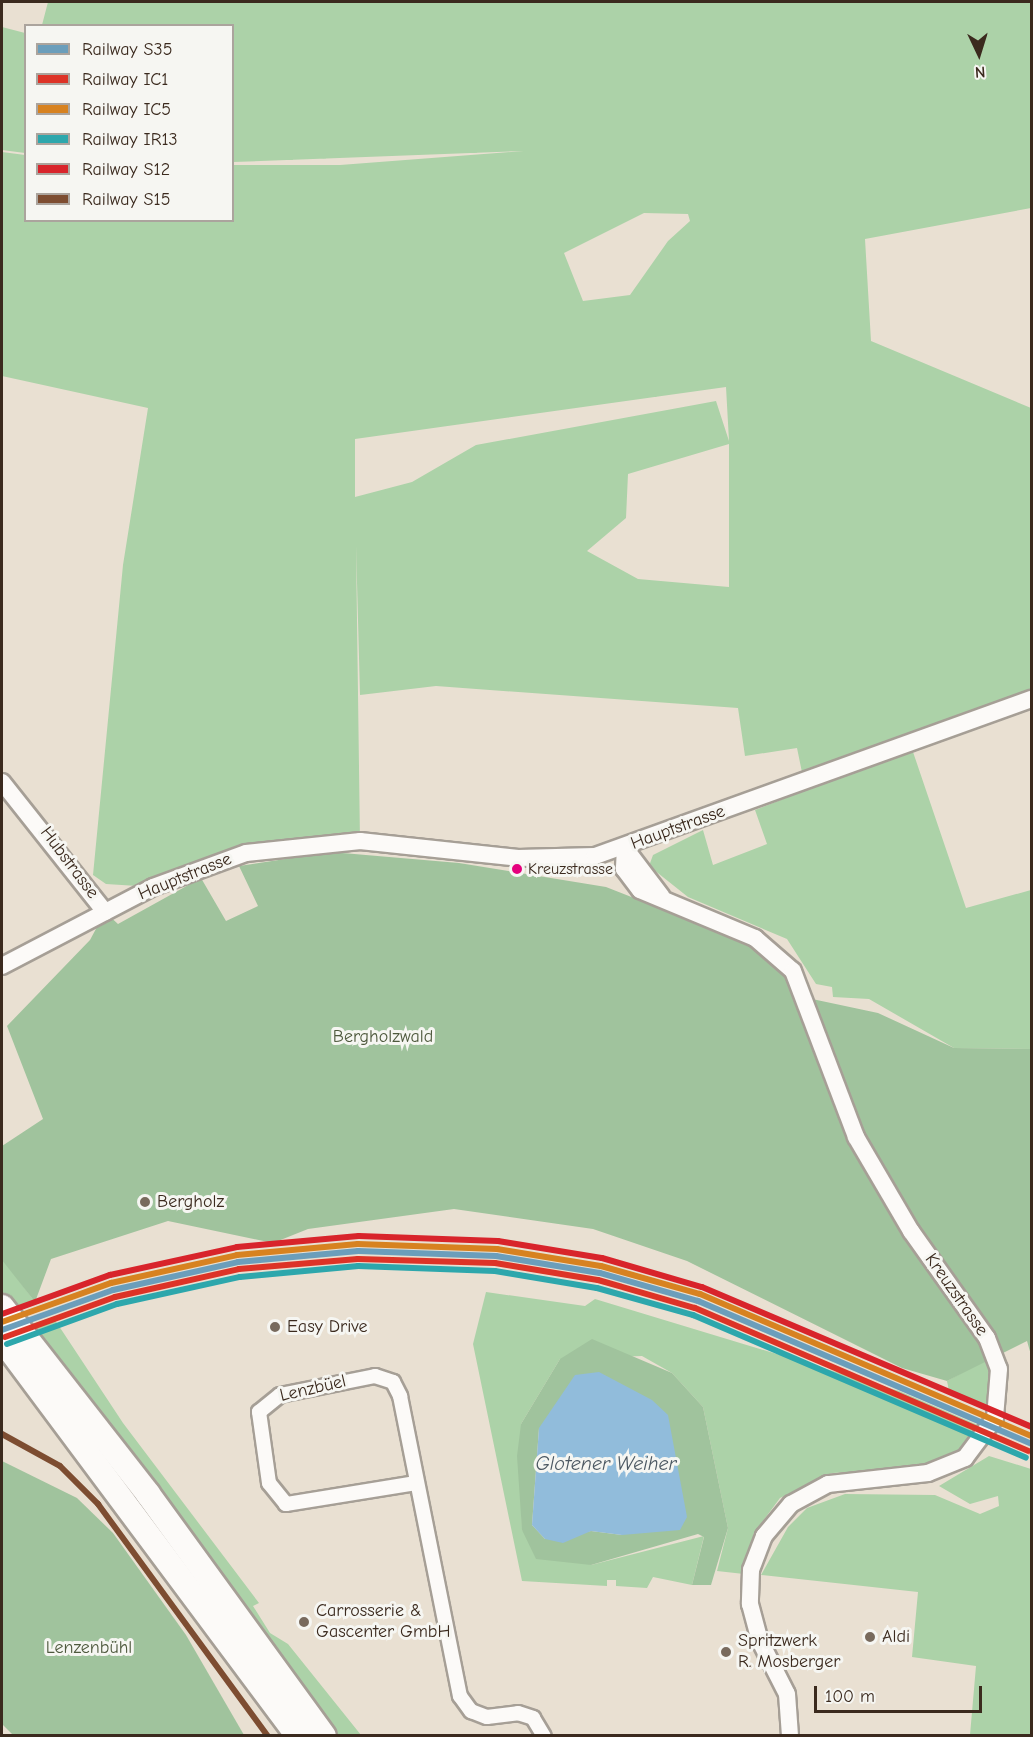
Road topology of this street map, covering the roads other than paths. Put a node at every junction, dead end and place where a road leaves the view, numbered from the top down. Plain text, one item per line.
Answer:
1 (1032, 699) edge
2 (2, 782) edge
3 (625, 848) junction
4 (105, 912) junction
5 (2, 966) edge
6 (2, 1307) edge
7 (2, 1340) edge
8 (416, 1483) junction
9 (298, 1736) edge
10 (324, 1736) edge
11 (544, 1736) edge
12 (790, 1736) edge

1 - 3 street, Hauptstrasse
2 - 4 street, Hubstrasse
3 - 4 street, Hauptstrasse
3 - 12 street, Kreuzstrasse
4 - 5 street, Hubstrasse
6 - 10 highway
7 - 9 highway
8 - 8 street, Lenzbüel
8 - 11 street, Lenzbüel

